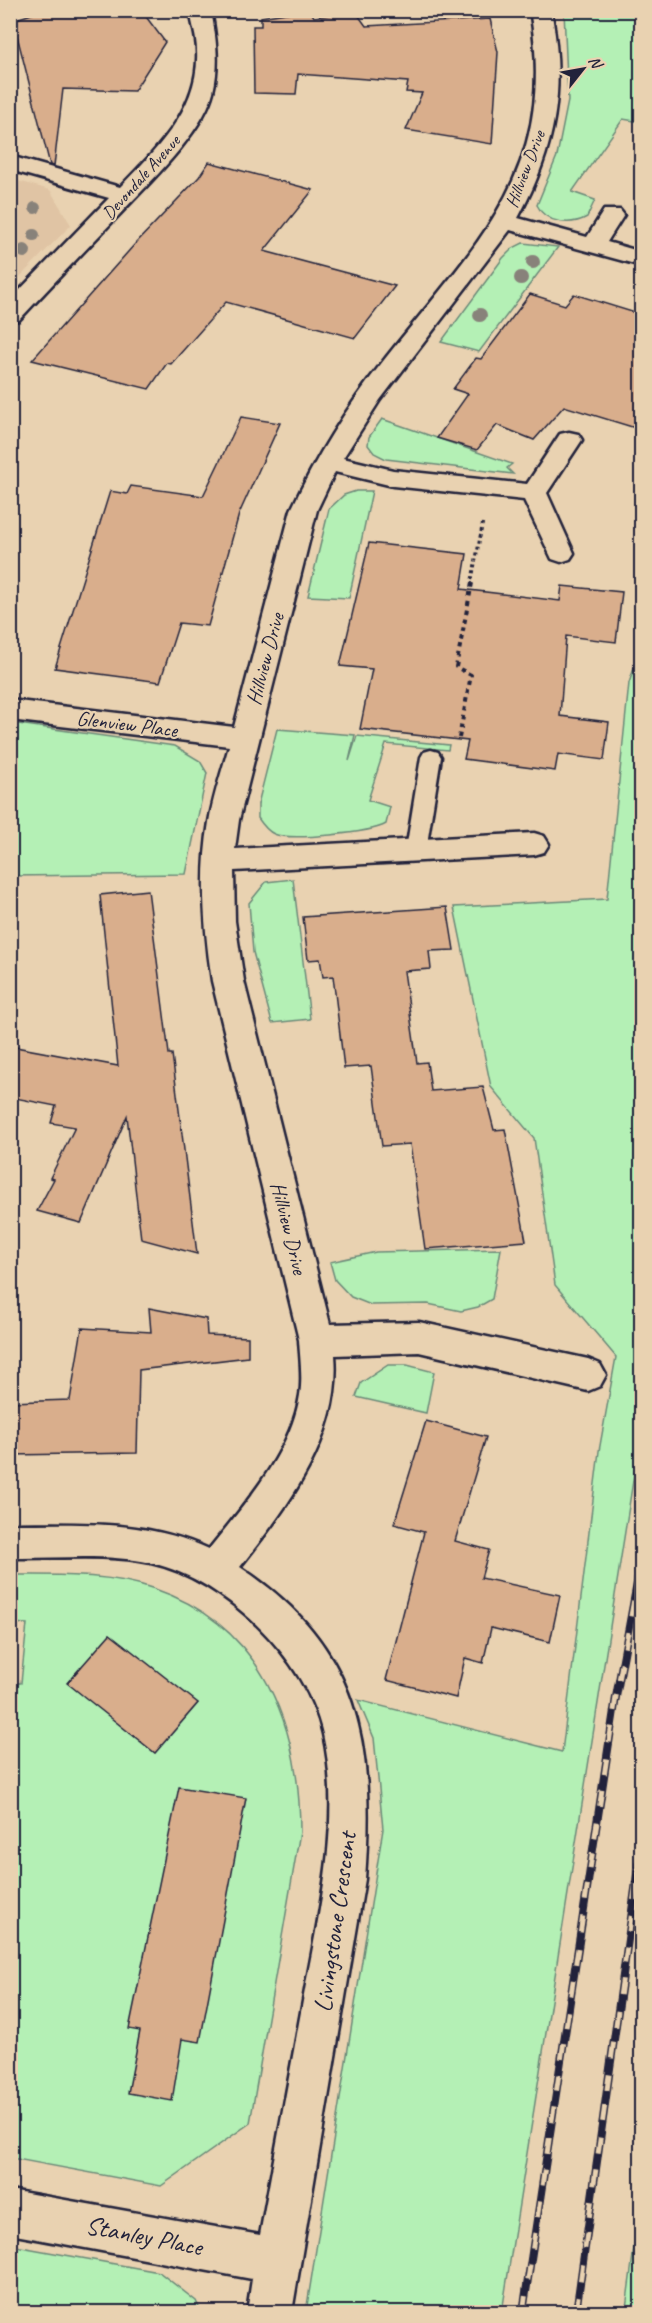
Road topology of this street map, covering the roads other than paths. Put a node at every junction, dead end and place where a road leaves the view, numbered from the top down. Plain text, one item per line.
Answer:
1 (200, 10) edge
2 (540, 10) edge
3 (10, 163) edge
4 (126, 196) junction
5 (612, 215) dead end
6 (504, 221) junction
7 (594, 244) junction
8 (642, 259) edge
9 (10, 315) edge
10 (570, 440) dead end
11 (327, 462) junction
12 (534, 493) junction
13 (561, 553) dead end
14 (10, 710) edge
15 (244, 738) junction
16 (431, 757) road end
17 (534, 844) dead end
18 (416, 850) junction
19 (218, 861) junction
20 (316, 1340) junction
21 (588, 1375) dead end
22 (10, 1541) edge
23 (215, 1570) junction
24 (10, 2212) edge
25 (278, 2261) junction
26 (269, 2313) edge

1 - 4 street, Devondale Avenue
2 - 6 street, Hillview Drive
3 - 4 street
4 - 9 street, Devondale Avenue
5 - 7 street
6 - 7 street, Hillview Drive
6 - 11 street, Hillview Drive
7 - 8 street, Hillview Drive
10 - 12 street
11 - 12 street
11 - 15 street, Hillview Drive
12 - 13 street
14 - 15 street, Glenview Place
15 - 19 street, Hillview Drive
16 - 18 lane
17 - 18 street
18 - 19 street
19 - 20 street, Hillview Drive
20 - 21 street
20 - 23 street, Hillview Drive
22 - 23 street, Livingstone Crescent
23 - 25 street, Livingstone Crescent
24 - 25 street, Stanley Place
25 - 26 street, Livingstone Crescent

